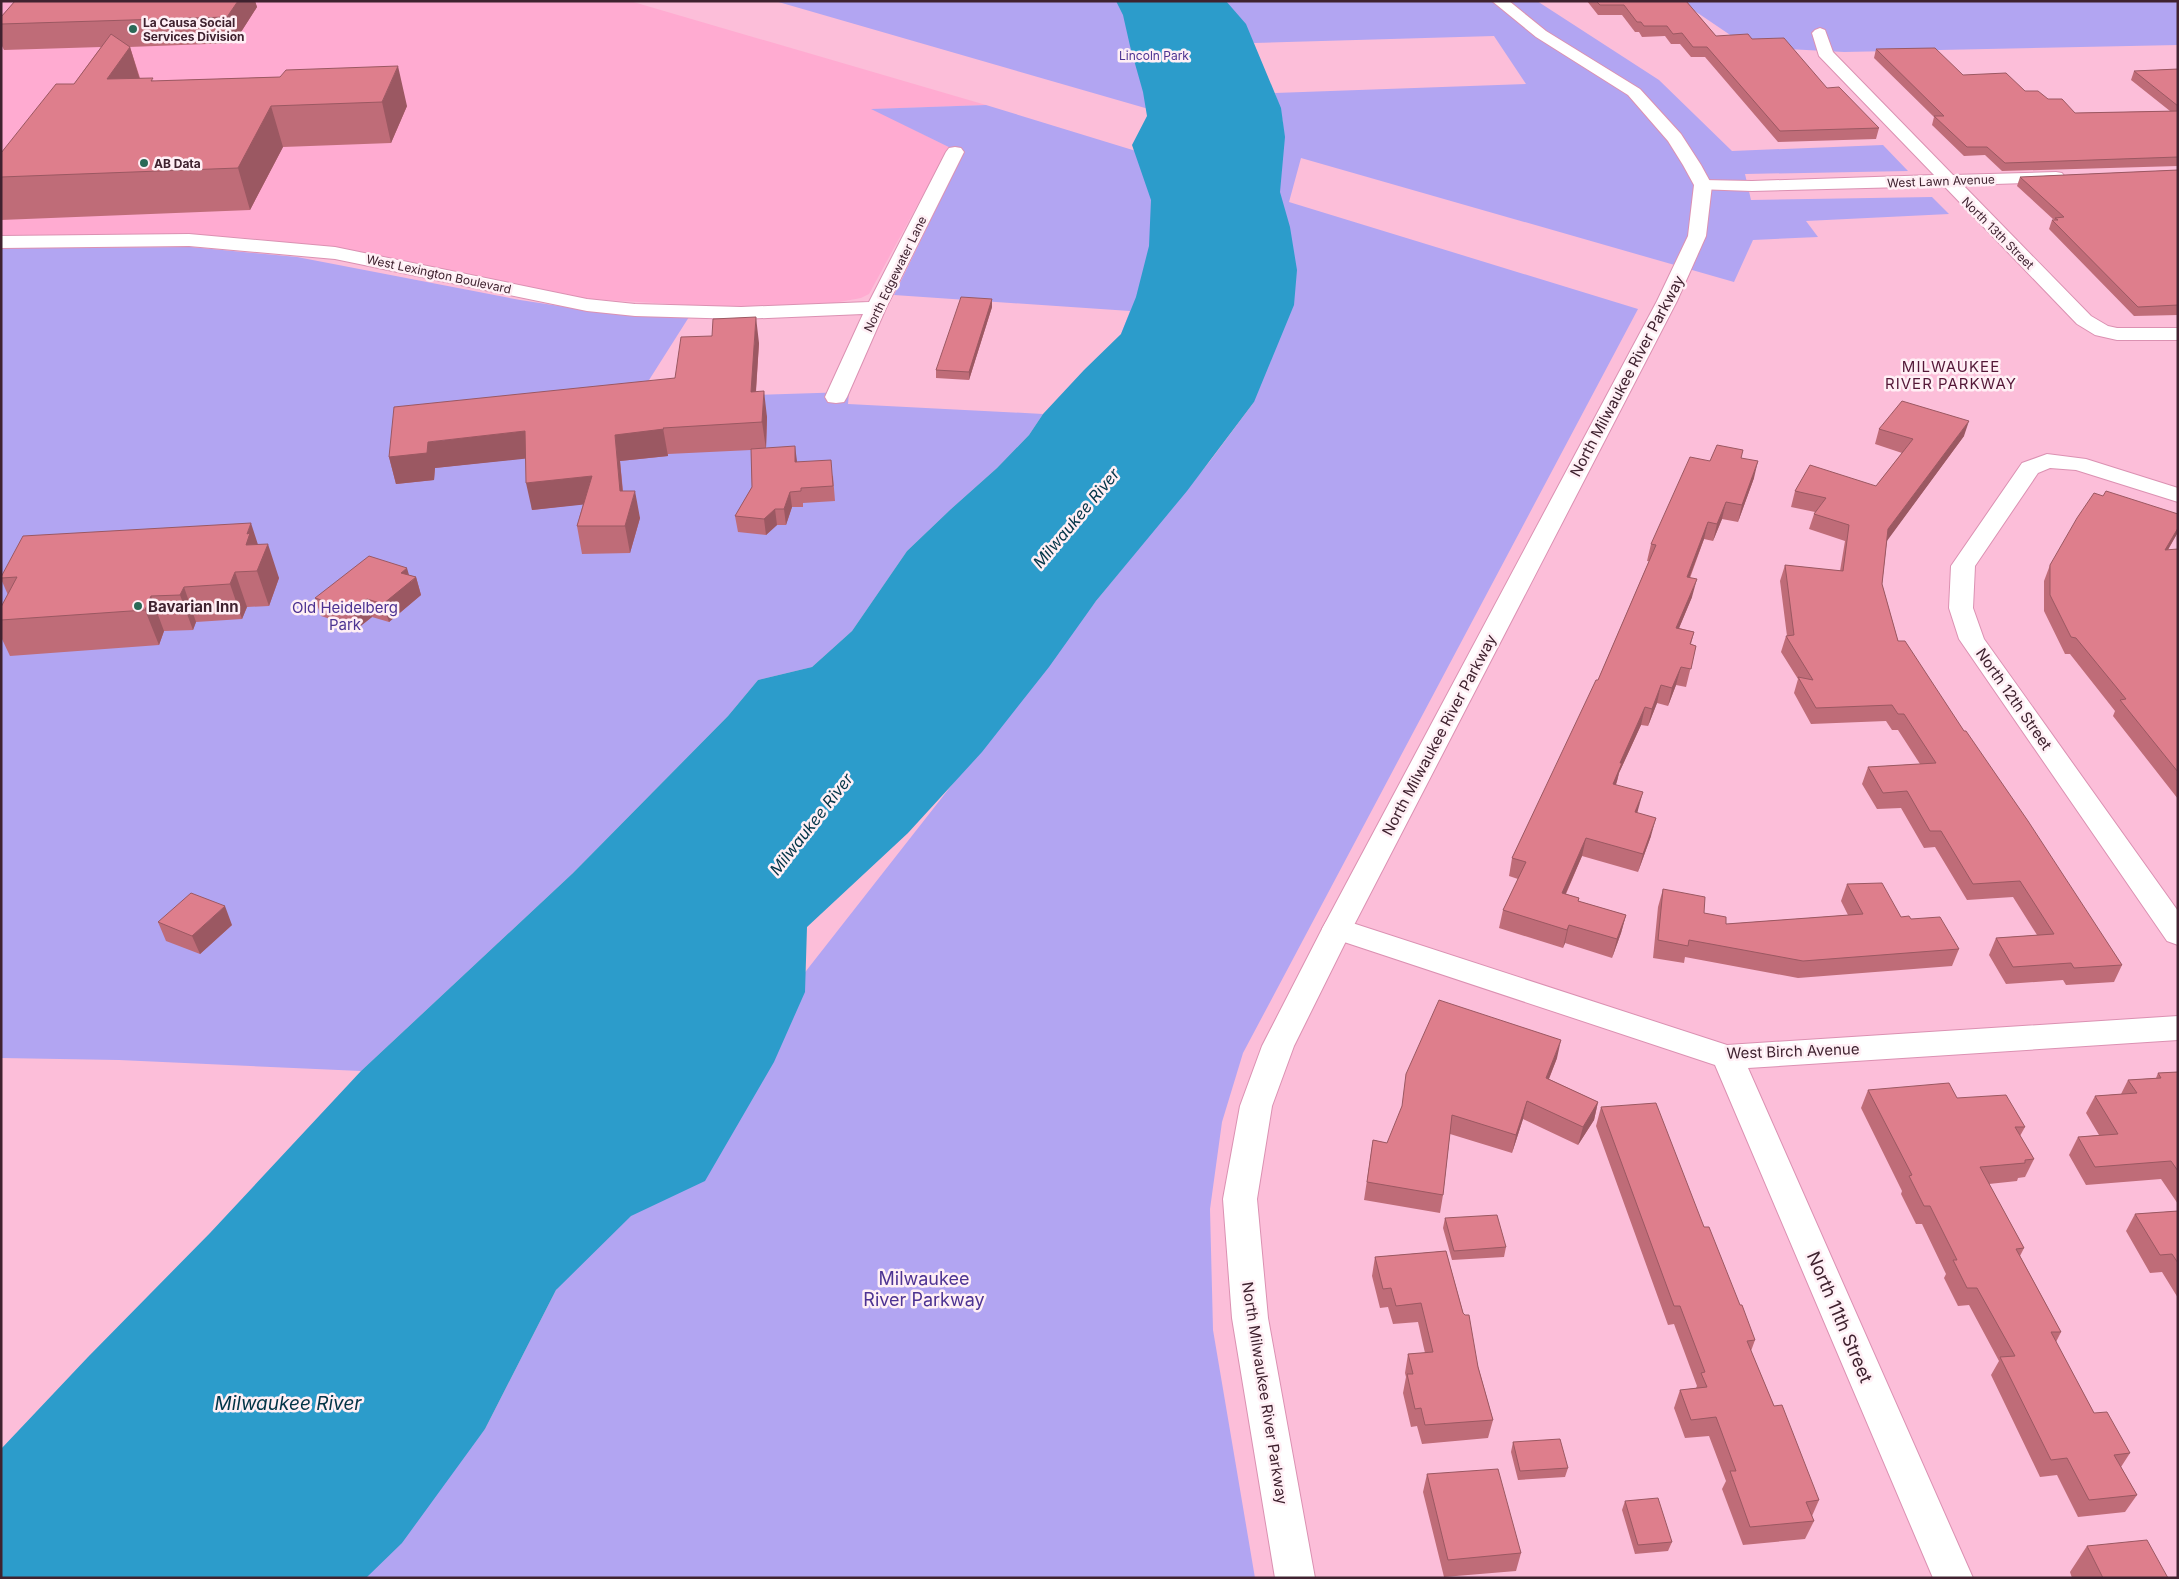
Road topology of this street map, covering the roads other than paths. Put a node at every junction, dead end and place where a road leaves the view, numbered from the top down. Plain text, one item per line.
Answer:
1 (1500, 1) edge
2 (1820, 32) dead end
3 (955, 152) dead end
4 (2072, 176) edge
5 (1947, 181) junction
6 (1703, 185) junction
7 (1, 242) edge
8 (876, 308) junction
9 (2178, 334) edge
10 (836, 397) dead end
11 (2178, 495) edge
12 (1337, 929) junction
13 (2178, 934) edge
14 (2178, 1028) edge
15 (1728, 1057) junction
16 (1295, 1578) edge
17 (1952, 1578) edge

1 - 6 street
2 - 5 street, North 13th Street
3 - 8 street, North Edgewater Lane
4 - 5 street, West Lawn Avenue
5 - 6 street, West Lawn Avenue
5 - 9 street, North 13th Street
6 - 12 street, North Milwaukee River Parkway
7 - 8 street, West Lexington Boulevard
8 - 10 street, North Edgewater Lane
11 - 13 street, North 12th Street
12 - 15 street, West Birch Avenue
12 - 16 street, North Milwaukee River Parkway
14 - 15 street, West Birch Avenue
15 - 17 street, North 11th Street

